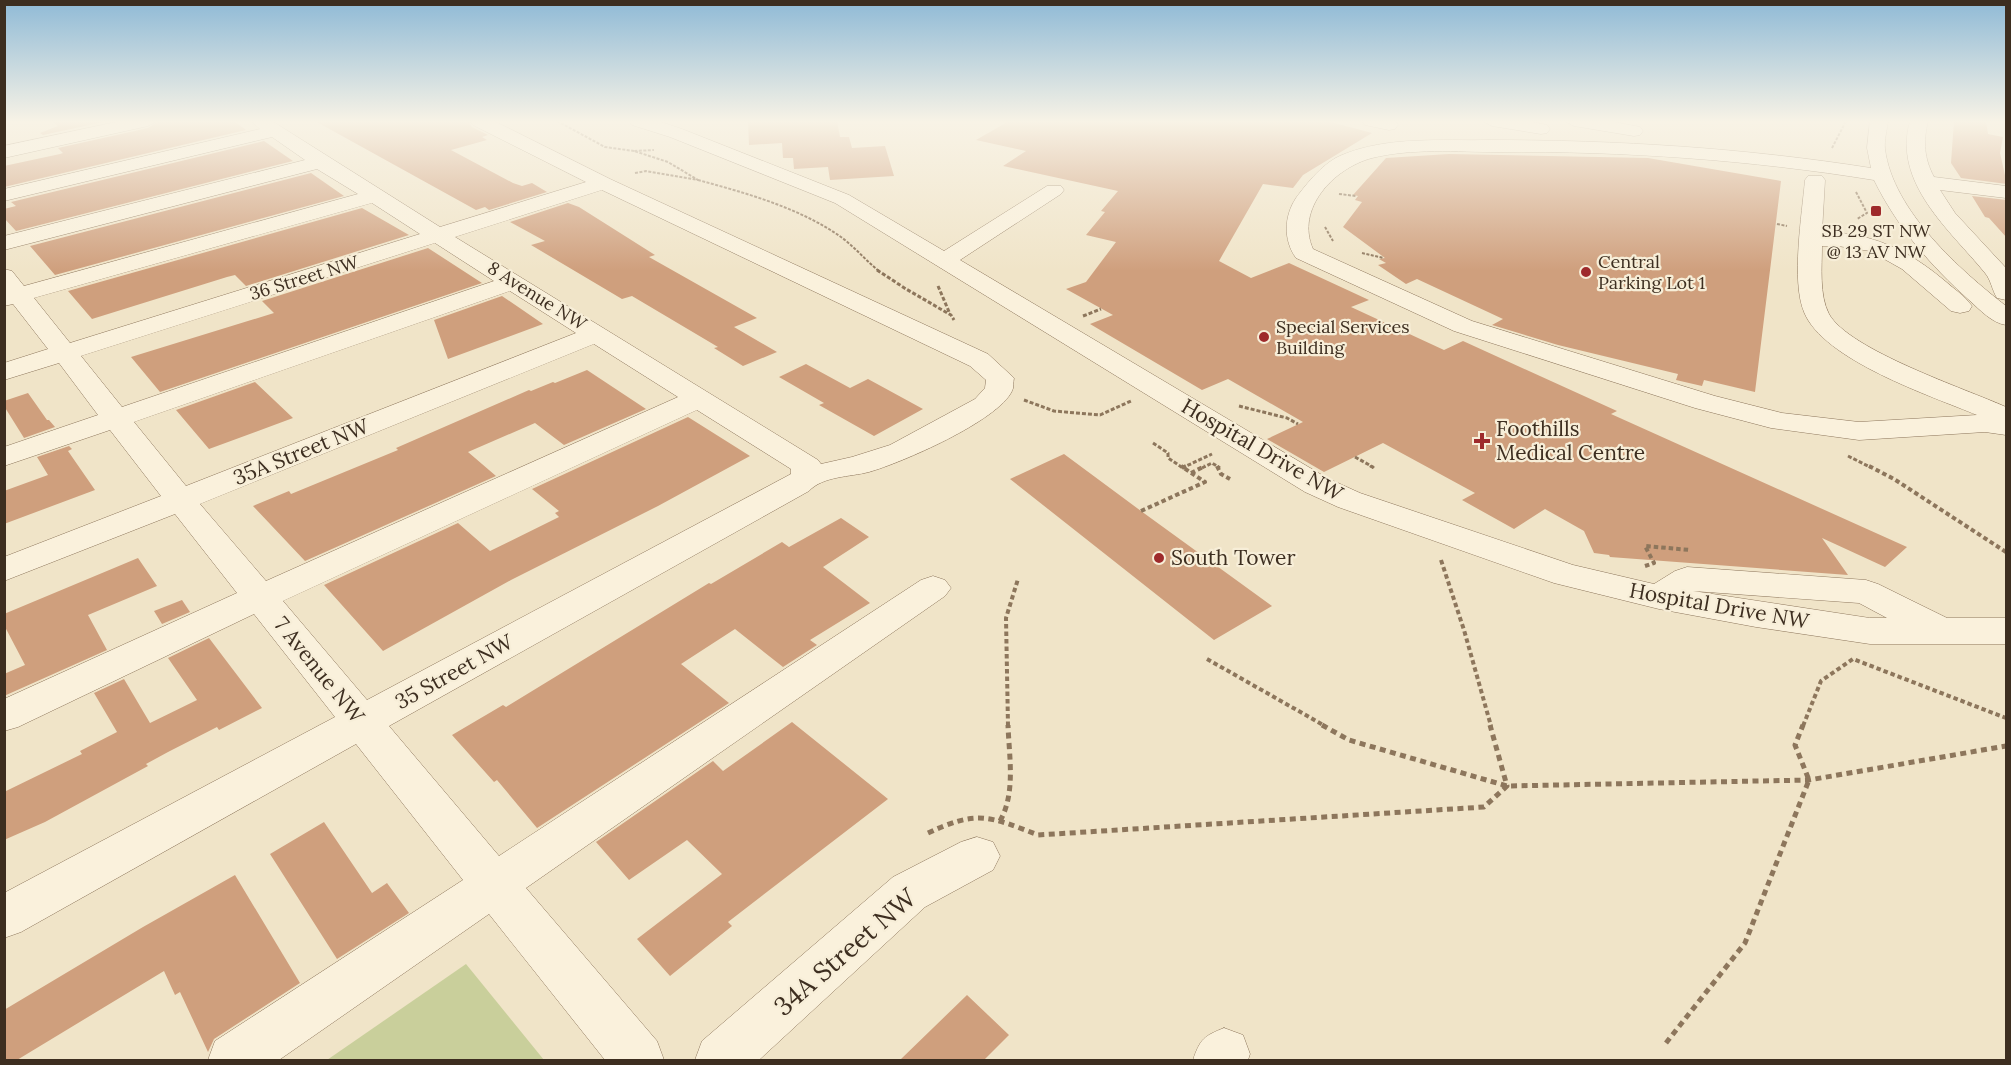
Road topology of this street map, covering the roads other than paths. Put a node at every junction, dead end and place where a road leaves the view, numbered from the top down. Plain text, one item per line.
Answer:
1 (97, 171) edge
2 (286, 171) edge
3 (334, 171) edge
4 (578, 171) edge
5 (762, 171) edge
6 (1333, 171) edge
7 (1804, 171) edge
8 (1851, 171) edge
9 (1880, 171) edge
10 (1921, 171) edge
11 (1881, 175) junction
12 (1815, 180) junction
13 (1926, 182) junction
14 (603, 183) junction
15 (1054, 190) dead end
16 (2007, 192) edge
17 (4, 195) edge
18 (375, 196) junction
19 (439, 235) junction
20 (1812, 239) junction
21 (4, 243) edge
22 (1977, 251) junction
23 (1937, 255) junction
24 (941, 273) junction
25 (514, 282) junction
26 (10, 290) edge
27 (2004, 305) edge
28 (597, 334) junction
29 (2007, 341) edge
30 (66, 353) junction
31 (1882, 364) junction
32 (4, 372) edge
33 (699, 398) junction
34 (2007, 417) edge
35 (117, 418) junction
36 (2007, 426) edge
37 (1922, 427) junction
38 (4, 457) edge
39 (806, 476) junction
40 (181, 501) junction
41 (4, 570) edge
42 (933, 588) dead end
43 (260, 597) junction
44 (2007, 631) edge
45 (4, 716) edge
46 (361, 722) junction
47 (988, 838) road end
48 (495, 883) junction
49 (4, 917) edge
50 (234, 1060) edge
51 (638, 1060) edge
52 (721, 1060) edge

1 - 17 street
2 - 21 street
3 - 18 street, 8 Avenue NW
4 - 14 street
5 - 24 street, Hospital Drive NW
6 - 37 street
7 - 12 street
8 - 11 street
9 - 11 street
10 - 13 street
11 - 12 street
11 - 23 street
12 - 20 street
13 - 16 street
13 - 22 street
14 - 19 street, 36 Street NW
14 - 39 street
15 - 24 street
18 - 19 street, 8 Avenue NW
18 - 26 street
19 - 25 street, 8 Avenue NW
19 - 30 street, 36 Street NW
20 - 29 street
20 - 31 street
22 - 23 street
22 - 27 street
23 - 27 street
24 - 44 street, Hospital Drive NW
25 - 28 street, 8 Avenue NW
25 - 35 street
26 - 30 street, 7 Avenue NW
28 - 33 street, 8 Avenue NW
28 - 40 street, 35A Street NW
30 - 32 street, 36 Street NW
30 - 35 street, 7 Avenue NW
31 - 34 street
31 - 37 street
33 - 39 street, 8 Avenue NW
33 - 43 street
35 - 38 street
35 - 40 street, 7 Avenue NW
36 - 37 street
39 - 46 street, 35 Street NW
40 - 41 street, 35A Street NW
40 - 43 street, 7 Avenue NW
42 - 48 street
43 - 45 street
43 - 46 street, 7 Avenue NW
46 - 48 street, 7 Avenue NW
46 - 49 street, 35 Street NW
47 - 52 street, 34A Street NW
48 - 50 street
48 - 51 street, 7 Avenue NW

